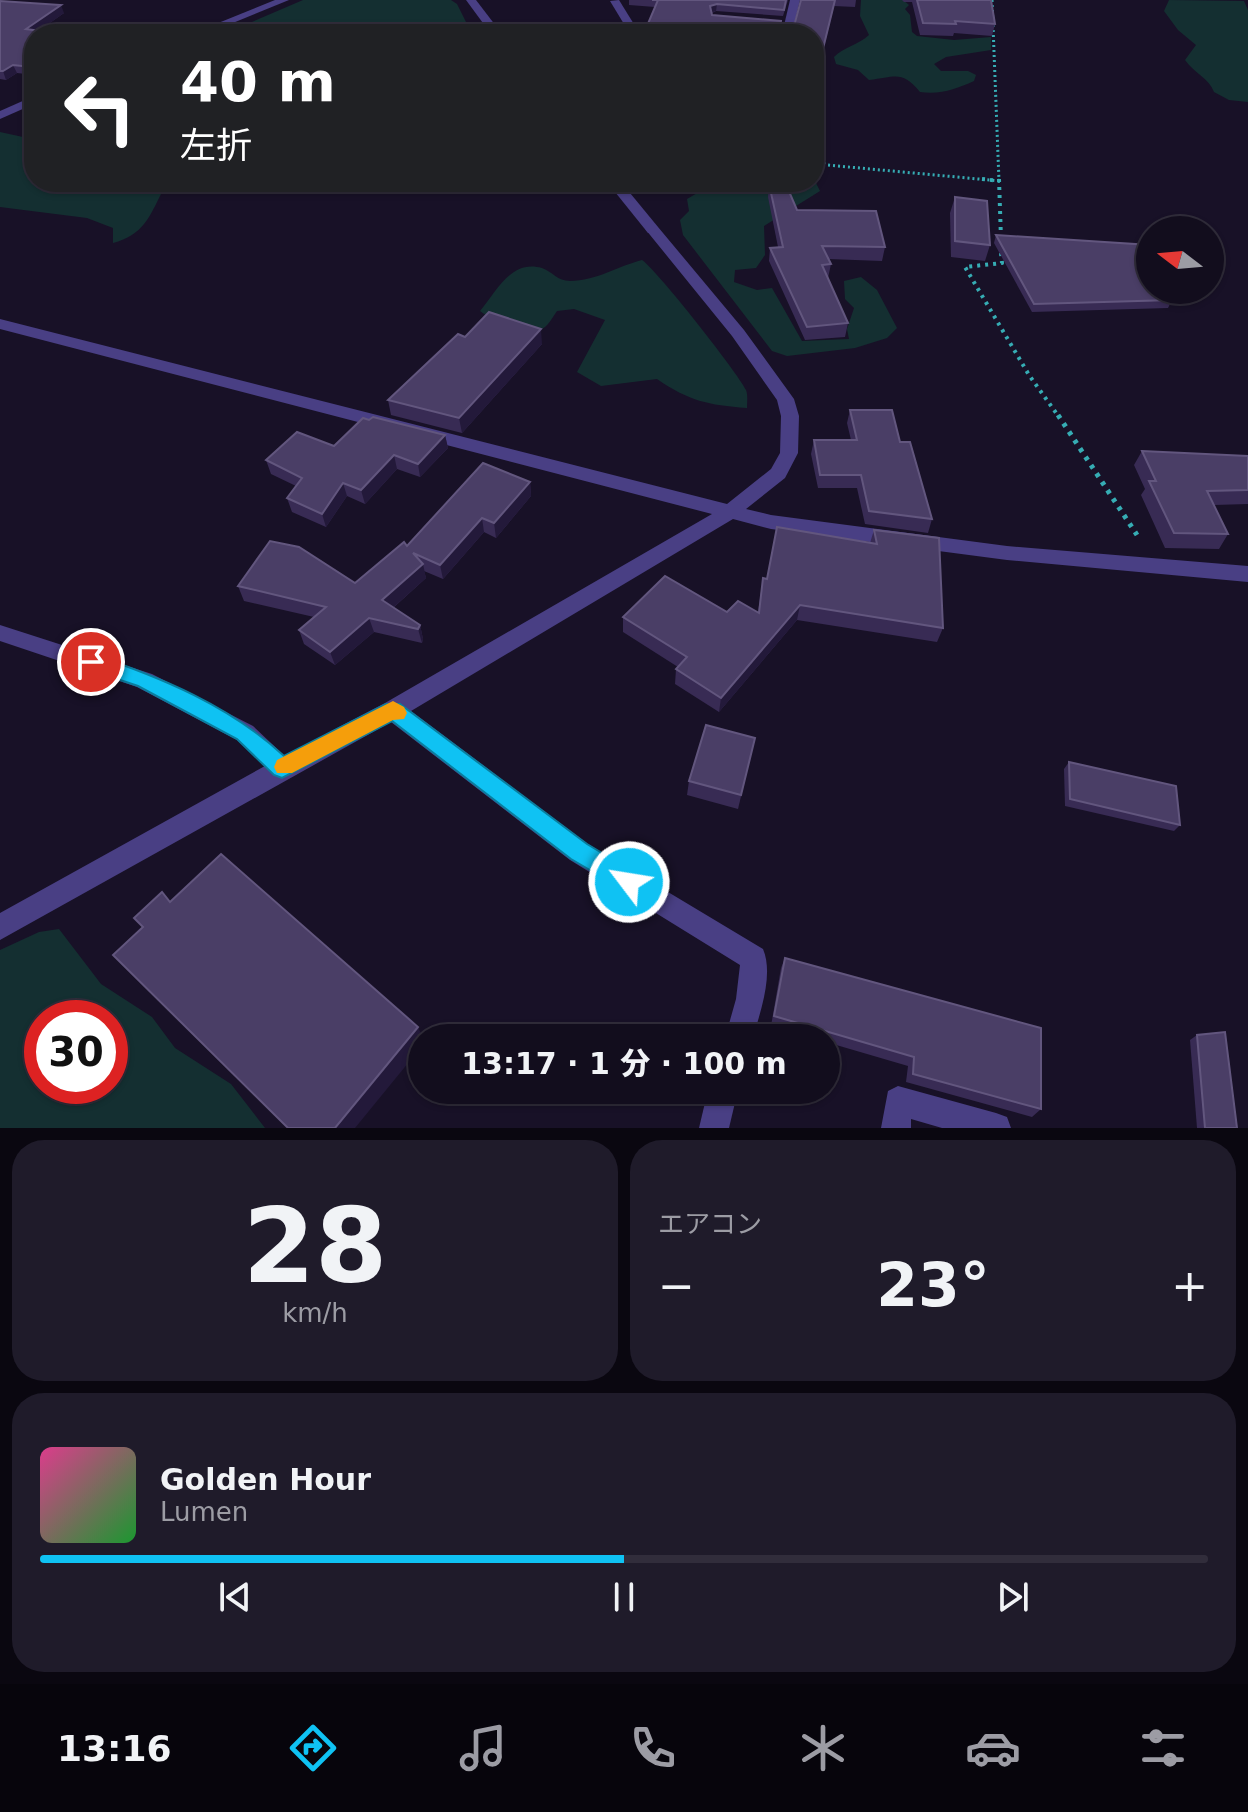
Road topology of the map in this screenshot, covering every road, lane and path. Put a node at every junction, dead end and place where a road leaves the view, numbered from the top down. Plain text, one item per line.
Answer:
1 (284, 0) edge
2 (471, 0) edge
3 (795, 0) edge
4 (992, 0) edge
5 (615, 1) edge
6 (775, 21) edge
7 (222, 24) edge
8 (489, 24) edge
9 (629, 24) edge
10 (781, 24) edge
11 (789, 24) edge
12 (24, 104) edge
13 (0, 115) edge
14 (824, 163) edge
15 (1001, 181) junction
16 (622, 192) edge
17 (0, 324) edge
18 (728, 513) junction
19 (1157, 568) junction
20 (1248, 574) edge
21 (0, 633) edge
22 (393, 710) junction
23 (282, 768) junction
24 (0, 927) edge
25 (743, 1024) edge
26 (720, 1104) edge
27 (714, 1128) edge
28 (896, 1128) edge
29 (996, 1128) edge

1 - 7 street
2 - 8 street
3 - 11 street
4 - 15 path
5 - 9 street
6 - 10 street
12 - 13 street
14 - 15 path
15 - 19 path
16 - 18 street
17 - 18 street
18 - 19 street
18 - 22 street
19 - 20 street
21 - 23 street
22 - 23 street
22 - 25 street
23 - 24 street
26 - 27 street
28 - 29 street

